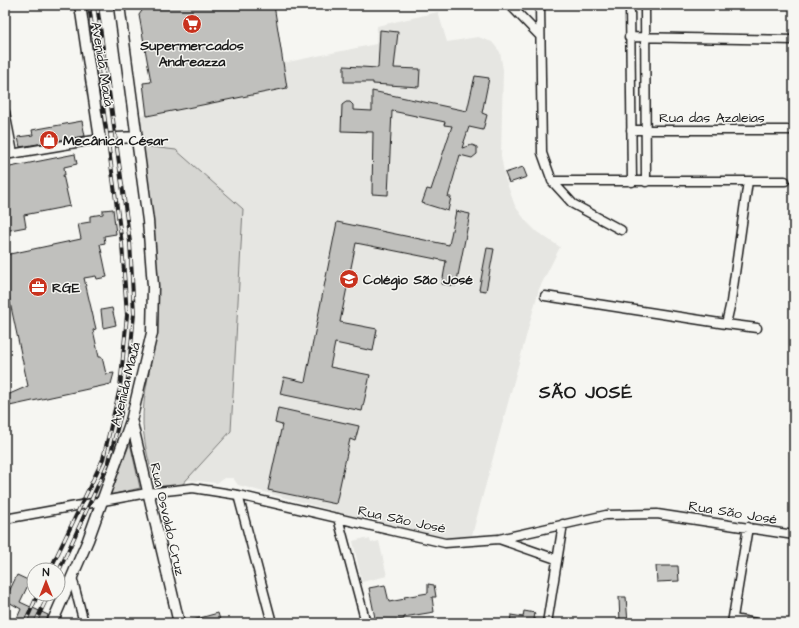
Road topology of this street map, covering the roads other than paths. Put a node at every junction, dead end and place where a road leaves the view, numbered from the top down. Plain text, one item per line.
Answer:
1 (80, 5) edge
2 (119, 5) edge
3 (510, 5) edge
4 (540, 5) edge
5 (630, 5) edge
6 (645, 5) edge
7 (540, 36) junction
8 (629, 37) junction
9 (645, 38) junction
10 (794, 40) edge
11 (5, 112) edge
12 (631, 130) junction
13 (645, 130) junction
14 (794, 130) edge
15 (136, 137) junction
16 (100, 139) junction
17 (631, 149) junction
18 (646, 149) junction
19 (9, 154) edge
20 (552, 181) junction
21 (748, 181) junction
22 (785, 181) dead end
23 (632, 182) junction
24 (646, 182) junction
25 (621, 230) dead end
26 (545, 296) dead end
27 (726, 324) junction
28 (757, 328) dead end
29 (131, 422) junction
30 (147, 493) junction
31 (238, 495) junction
32 (101, 502) junction
33 (338, 518) junction
34 (5, 519) edge
35 (563, 524) junction
36 (748, 527) junction
37 (794, 535) edge
38 (499, 540) junction
39 (556, 559) junction
40 (72, 577) junction
41 (732, 621) edge
42 (52, 623) edge
43 (84, 623) edge
44 (179, 623) edge
45 (272, 623) edge
46 (366, 623) edge
47 (547, 623) edge
48 (756, 623) edge

1 - 16 main road, Avenida Mauá
2 - 15 main road, Avenida Mauá
3 - 7 street
4 - 7 street
5 - 8 street
6 - 9 street
7 - 20 street
8 - 9 street
8 - 12 street
9 - 10 street
9 - 13 street
11 - 19 street
12 - 13 street, Rua das Azaleias
12 - 17 street
13 - 14 street, Rua das Azaleias
13 - 18 street
15 - 16 main road
15 - 29 main road, Avenida Mauá
16 - 19 street
17 - 18 street
17 - 23 street
18 - 24 street
20 - 23 street
20 - 25 street
21 - 22 street
21 - 24 street
21 - 27 street
23 - 24 street
26 - 27 street
27 - 28 street
29 - 30 main road, Rua Osvaldo Cruz
29 - 32 main road, Avenida Mauá
30 - 31 street, Rua São José
30 - 32 street, Rua São José
30 - 44 main road, Rua Osvaldo Cruz
31 - 33 street, Rua São José
31 - 45 street
32 - 34 street, Rua São José
32 - 40 main road, Avenida Mauá
33 - 38 street, Rua São José
33 - 46 street
35 - 36 street, Rua São José
35 - 38 street, Rua São José
35 - 39 street
36 - 37 street, Rua São José
36 - 41 street
38 - 39 street
39 - 47 street
40 - 42 main road, Avenida Mauá
40 - 43 street
41 - 48 street

